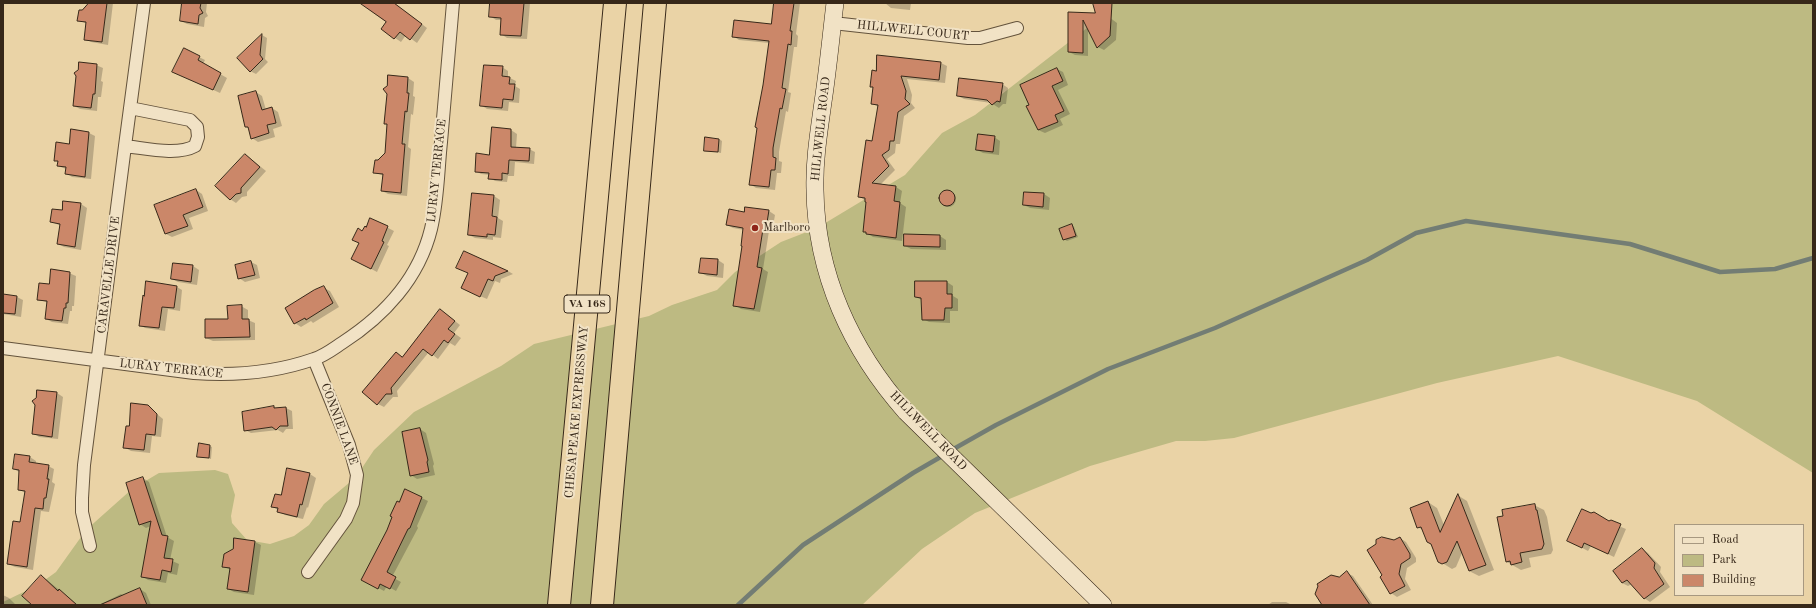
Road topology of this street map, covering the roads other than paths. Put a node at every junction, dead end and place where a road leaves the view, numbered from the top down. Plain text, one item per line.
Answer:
1 (144, 3) edge
2 (453, 3) edge
3 (615, 3) edge
4 (655, 3) edge
5 (835, 3) edge
6 (833, 23) junction
7 (1017, 28) dead end
8 (130, 108) junction
9 (125, 146) junction
10 (3, 348) edge
11 (314, 359) junction
12 (98, 361) junction
13 (90, 546) dead end
14 (308, 572) dead end
15 (559, 605) edge
16 (602, 605) edge
17 (1103, 605) edge

1 - 8 street, CARAVELLE DRIVE
2 - 11 street, LURAY TERRACE
3 - 15 highway, CHESAPEAKE EXPRESSWAY / VA 168
4 - 16 highway, VA 168
5 - 6 street, HILLWELL ROAD
6 - 7 street, HILLWELL COURT
6 - 17 street, HILLWELL ROAD
8 - 9 street, CARAVELLE DRIVE
8 - 9 street
9 - 12 street, CARAVELLE DRIVE
10 - 12 street, LURAY TERRACE
11 - 12 street, LURAY TERRACE
11 - 14 street, CONNIE LANE
12 - 13 street, CARAVELLE DRIVE

